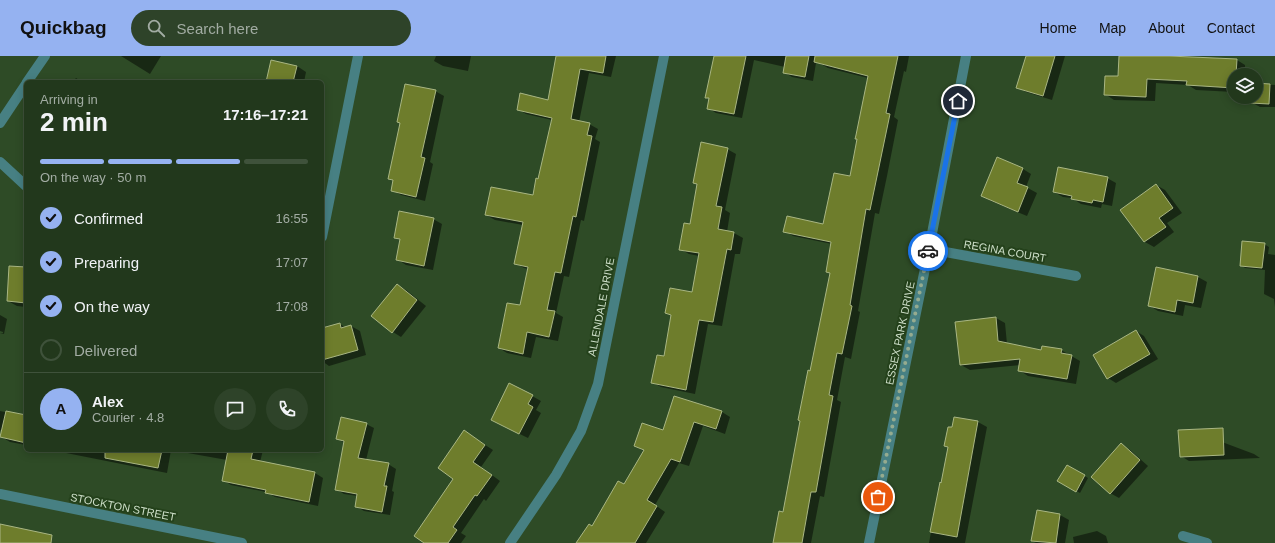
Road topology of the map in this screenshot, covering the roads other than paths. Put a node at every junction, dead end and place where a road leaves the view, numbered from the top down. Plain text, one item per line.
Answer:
1 (45, 56) edge
2 (358, 56) edge
3 (664, 56) edge
4 (966, 56) edge
5 (29, 80) edge
6 (24, 87) edge
7 (0, 123) edge
8 (0, 162) edge
9 (24, 184) edge
10 (324, 227) edge
11 (929, 249) junction
12 (1076, 276) dead end
13 (0, 494) edge
14 (1183, 536) dead end
15 (242, 543) edge
16 (510, 543) edge
17 (869, 543) edge
18 (1207, 543) edge

1 - 5 street
2 - 10 street
3 - 16 street, ALLENDALE DRIVE
4 - 11 street, ESSEX PARK DRIVE
6 - 7 street
8 - 9 street
11 - 12 street, REGINA COURT
11 - 17 street, ESSEX PARK DRIVE
13 - 15 street, STOCKTON STREET
14 - 18 street

